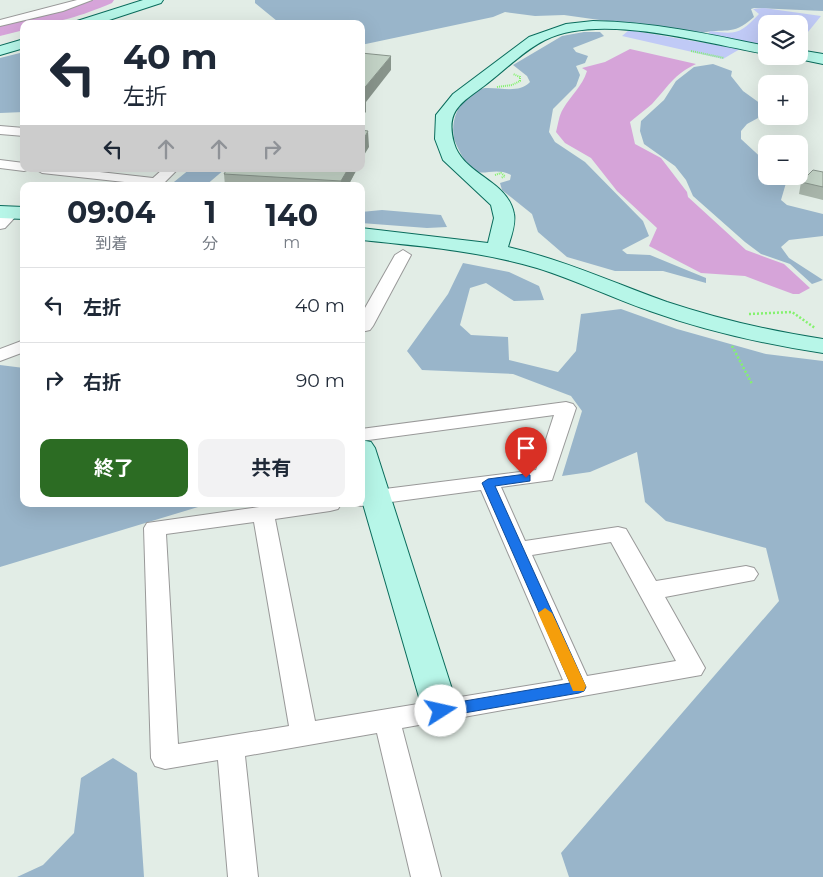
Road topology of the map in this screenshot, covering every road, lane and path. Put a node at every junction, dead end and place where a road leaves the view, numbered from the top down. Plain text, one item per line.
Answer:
1 (87, 0) edge
2 (139, 0) edge
3 (156, 0) edge
4 (39, 3) dead end
5 (25, 18) junction
6 (78, 20) edge
7 (94, 20) edge
8 (0, 23) edge
9 (20, 38) edge
10 (20, 44) edge
11 (0, 45) edge
12 (758, 49) edge
13 (0, 51) edge
14 (808, 56) edge
15 (823, 59) edge
16 (0, 130) edge
17 (20, 132) edge
18 (0, 164) edge
19 (20, 166) edge
20 (74, 172) edge
21 (168, 172) edge
22 (141, 182) edge
23 (156, 182) edge
24 (365, 234) edge
25 (496, 251) junction
26 (403, 255) dead end
27 (365, 324) edge
28 (720, 326) junction
29 (823, 346) edge
30 (20, 347) edge
31 (0, 356) edge
32 (752, 384) dead end
33 (365, 434) edge
34 (365, 473) edge
35 (488, 483) junction
36 (369, 498) edge
37 (308, 507) edge
38 (263, 513) junction
39 (516, 550) junction
40 (746, 574) dead end
41 (649, 591) junction
42 (579, 687) junction
43 (441, 711) junction
44 (387, 720) junction
45 (304, 734) junction
46 (230, 747) junction
47 (244, 877) edge
48 (426, 877) edge

1 - 5 street
2 - 6 street
3 - 7 street
4 - 5 street
5 - 8 street
9 - 11 street
10 - 13 street
12 - 25 street
14 - 15 street
16 - 17 street
18 - 19 street
20 - 22 street
21 - 23 street
24 - 25 street
25 - 28 street
26 - 27 street
28 - 29 street
28 - 32 path
30 - 31 street
33 - 35 street
34 - 36 street
35 - 36 street
35 - 39 street
36 - 43 street
37 - 38 street
38 - 45 street
38 - 46 street
39 - 41 street
39 - 42 street
40 - 41 street
41 - 42 street
42 - 43 street
43 - 44 street
44 - 45 street
44 - 48 street
45 - 46 street
46 - 47 street

